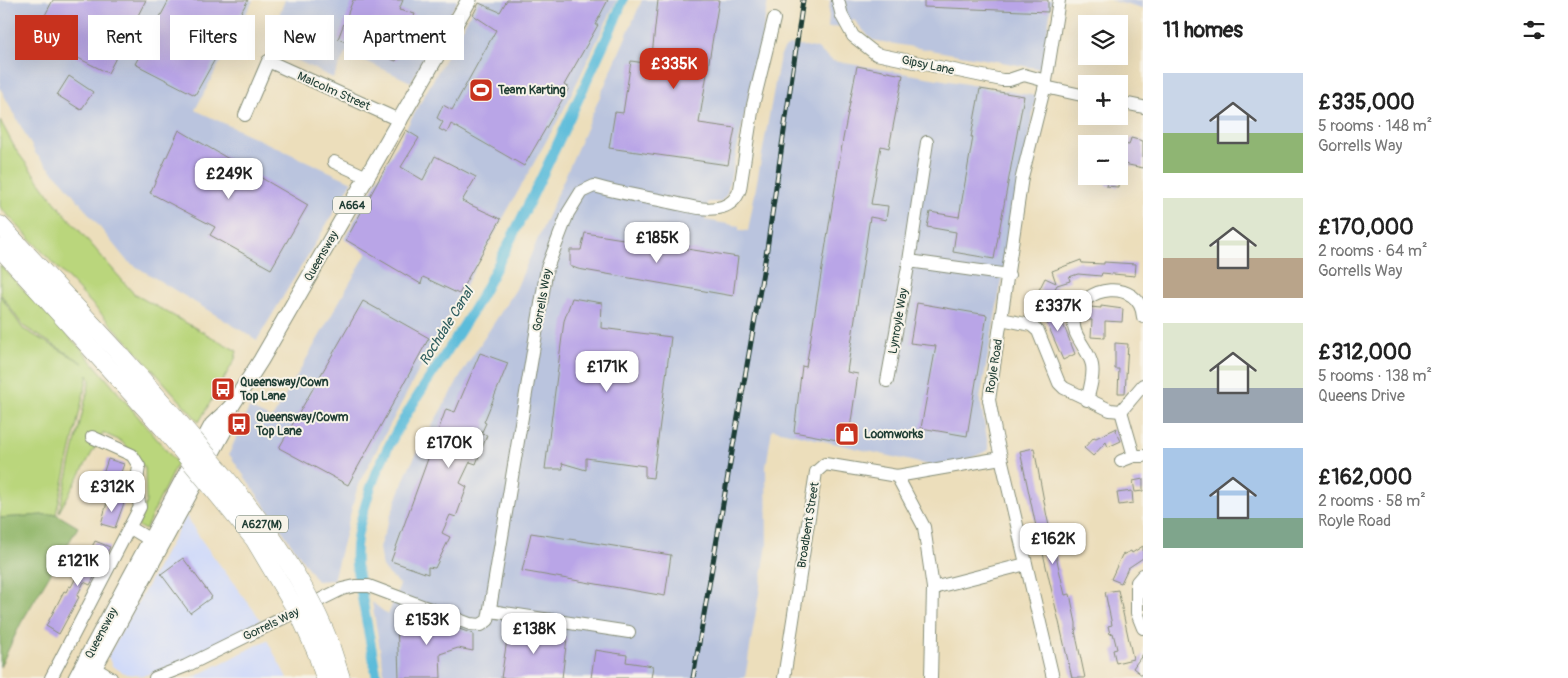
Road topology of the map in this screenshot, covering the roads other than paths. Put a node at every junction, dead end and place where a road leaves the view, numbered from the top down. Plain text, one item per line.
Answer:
1 (469, 0) edge
2 (838, 0) edge
3 (1059, 0) edge
4 (774, 19) dead end
5 (1045, 84) junction
6 (1078, 94) edge
7 (1128, 104) edge
8 (1143, 108) edge
9 (245, 115) dead end
10 (401, 121) junction
11 (927, 142) dead end
12 (334, 162) dead end
13 (367, 177) junction
14 (0, 225) edge
15 (0, 248) edge
16 (909, 261) junction
17 (1009, 275) junction
18 (1143, 317) edge
19 (1002, 319) junction
20 (887, 381) dead end
21 (1143, 385) edge
22 (1088, 400) junction
23 (1121, 411) junction
24 (169, 423) junction
25 (92, 437) dead end
26 (1138, 456) edge
27 (1001, 458) junction
28 (1121, 460) dead end
29 (897, 476) junction
30 (129, 527) junction
31 (156, 543) junction
32 (1026, 564) junction
33 (1143, 575) edge
34 (932, 588) junction
35 (491, 611) junction
36 (1143, 628) edge
37 (629, 632) dead end
38 (323, 647) junction
39 (89, 670) edge
40 (51, 678) edge
41 (76, 678) edge
42 (111, 678) edge
43 (155, 678) edge
44 (325, 678) edge
45 (341, 678) edge
46 (784, 678) edge
47 (931, 678) edge
48 (1053, 678) edge

1 - 10 main road, Queensway / A664
2 - 5 street, Gipsy Lane
3 - 5 street, Royle Road
4 - 35 street, Gorrells Way
5 - 6 street, Gipsy Lane
5 - 17 street, Royle Road
7 - 8 street
9 - 10 street, Malcolm Street
10 - 13 main road, Queensway / A664
11 - 16 street, Lynroyle Way
12 - 13 street
13 - 31 main road, Queensway / A664
14 - 24 highway, A627(M)
15 - 24 highway, A627(M)
16 - 17 street
16 - 20 street, Lynroyle Way
17 - 19 street, Royle Road
18 - 22 street
19 - 22 street
19 - 27 street, Royle Road
21 - 23 street
22 - 23 street
23 - 26 street
24 - 38 highway, A627(M), bridge
25 - 30 street
26 - 28 street
27 - 29 street, Broadbent Street
27 - 32 street, Royle Road
29 - 34 street
29 - 46 street, Broadbent Street
30 - 31 street
30 - 40 street
31 - 39 main road, Queensway / A664
32 - 34 street
32 - 48 street, Royle Road
33 - 36 street
34 - 47 street
35 - 37 street
35 - 43 street, Gorrels Way
38 - 44 highway, A627(M)
38 - 45 highway, A627(M)
39 - 41 main road, Queensway / A664
39 - 42 street

